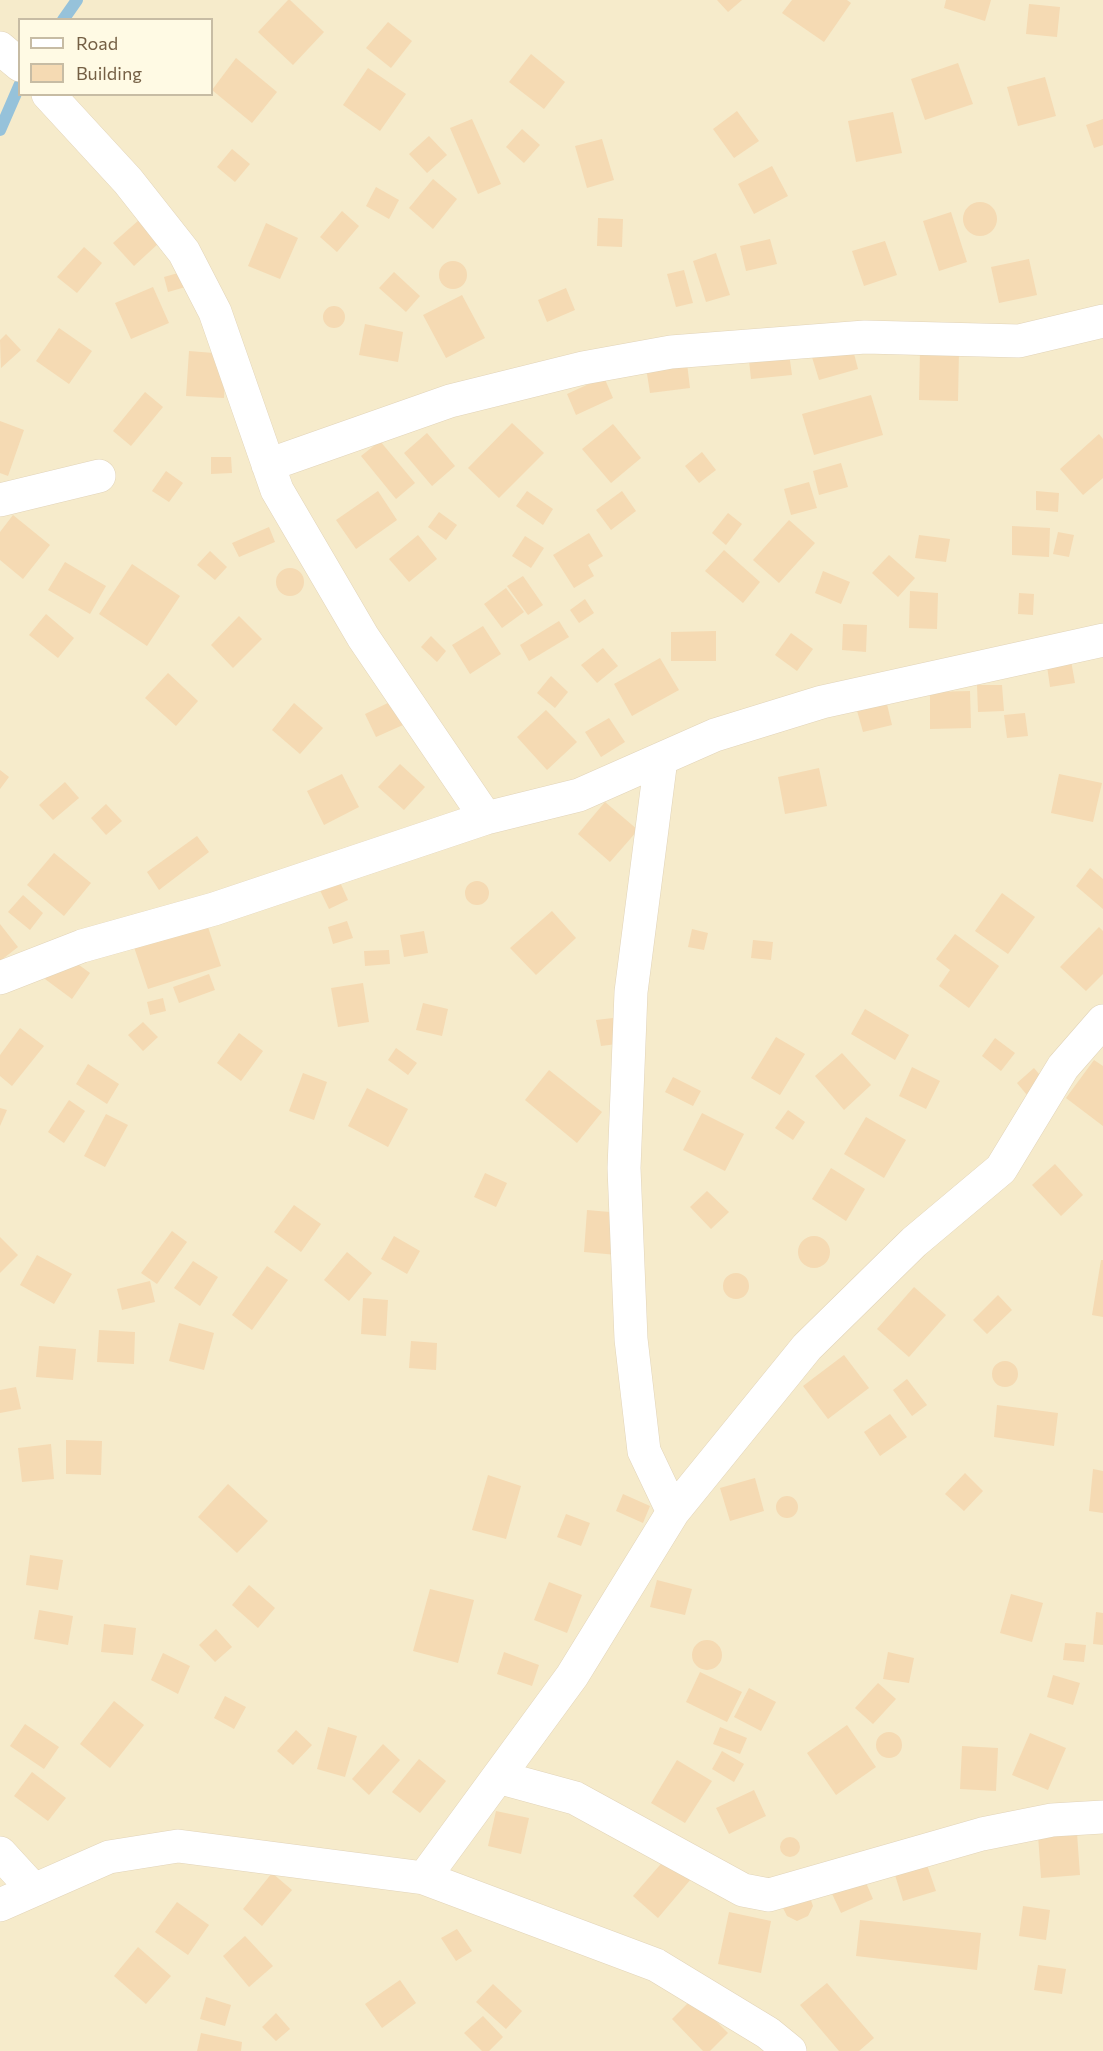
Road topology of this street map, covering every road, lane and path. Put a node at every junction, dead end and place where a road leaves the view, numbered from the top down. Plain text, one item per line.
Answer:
1 (0, 48) edge
2 (18, 63) edge
3 (50, 96) edge
4 (1103, 321) edge
5 (268, 465) junction
6 (99, 476) dead end
7 (0, 500) edge
8 (1103, 640) edge
9 (662, 759) junction
10 (486, 818) junction
11 (0, 978) edge
12 (1103, 1021) edge
13 (673, 1512) junction
14 (498, 1777) junction
15 (1103, 1817) edge
16 (0, 1853) edge
17 (424, 1878) junction
18 (34, 1890) junction
19 (0, 1905) edge
20 (790, 2051) edge

1 - 2 street
3 - 5 street
4 - 5 street
5 - 10 street
6 - 7 street
8 - 9 street
9 - 10 street
9 - 13 street
10 - 11 street
12 - 13 street
13 - 14 street
14 - 15 street
14 - 17 street
16 - 18 street
17 - 18 street
17 - 20 street
18 - 19 street

